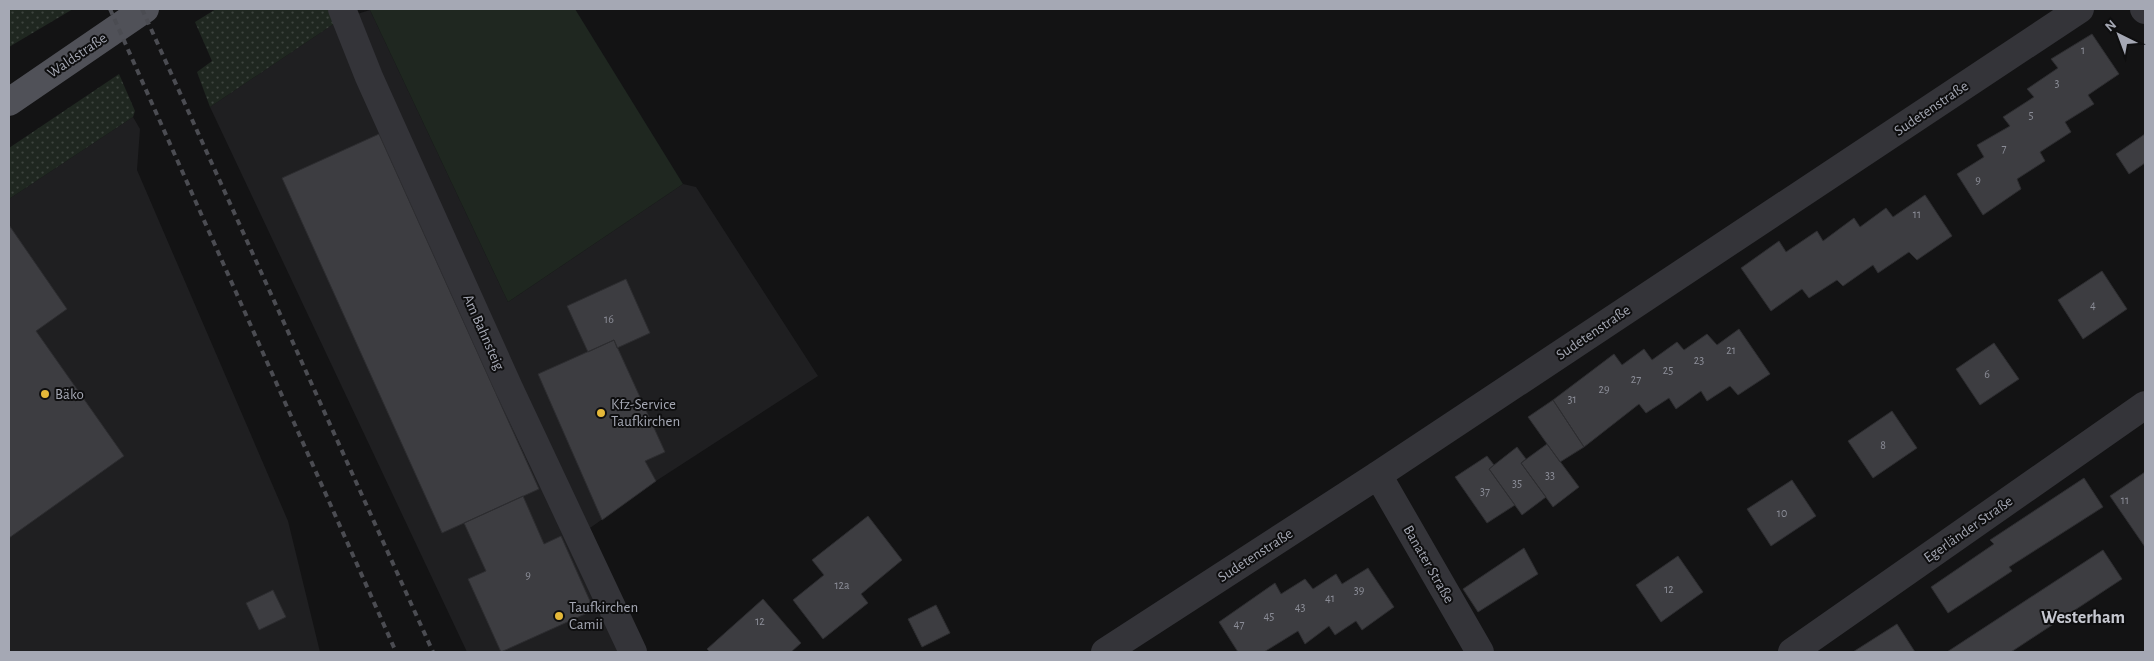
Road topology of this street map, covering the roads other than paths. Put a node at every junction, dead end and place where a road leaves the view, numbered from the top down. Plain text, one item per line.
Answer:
1 (145, 9) edge
2 (342, 9) edge
3 (2080, 9) edge
4 (9, 102) edge
5 (2145, 405) edge
6 (1378, 475) junction
7 (633, 652) edge
8 (1105, 652) edge
9 (1480, 652) edge
10 (1792, 652) edge

1 - 4 main road, Waldstraße
2 - 7 street, Am Bahnsteig
3 - 6 street, Sudetenstraße
5 - 10 street, Egerländer Straße
6 - 8 street, Sudetenstraße
6 - 9 street, Banater Straße

